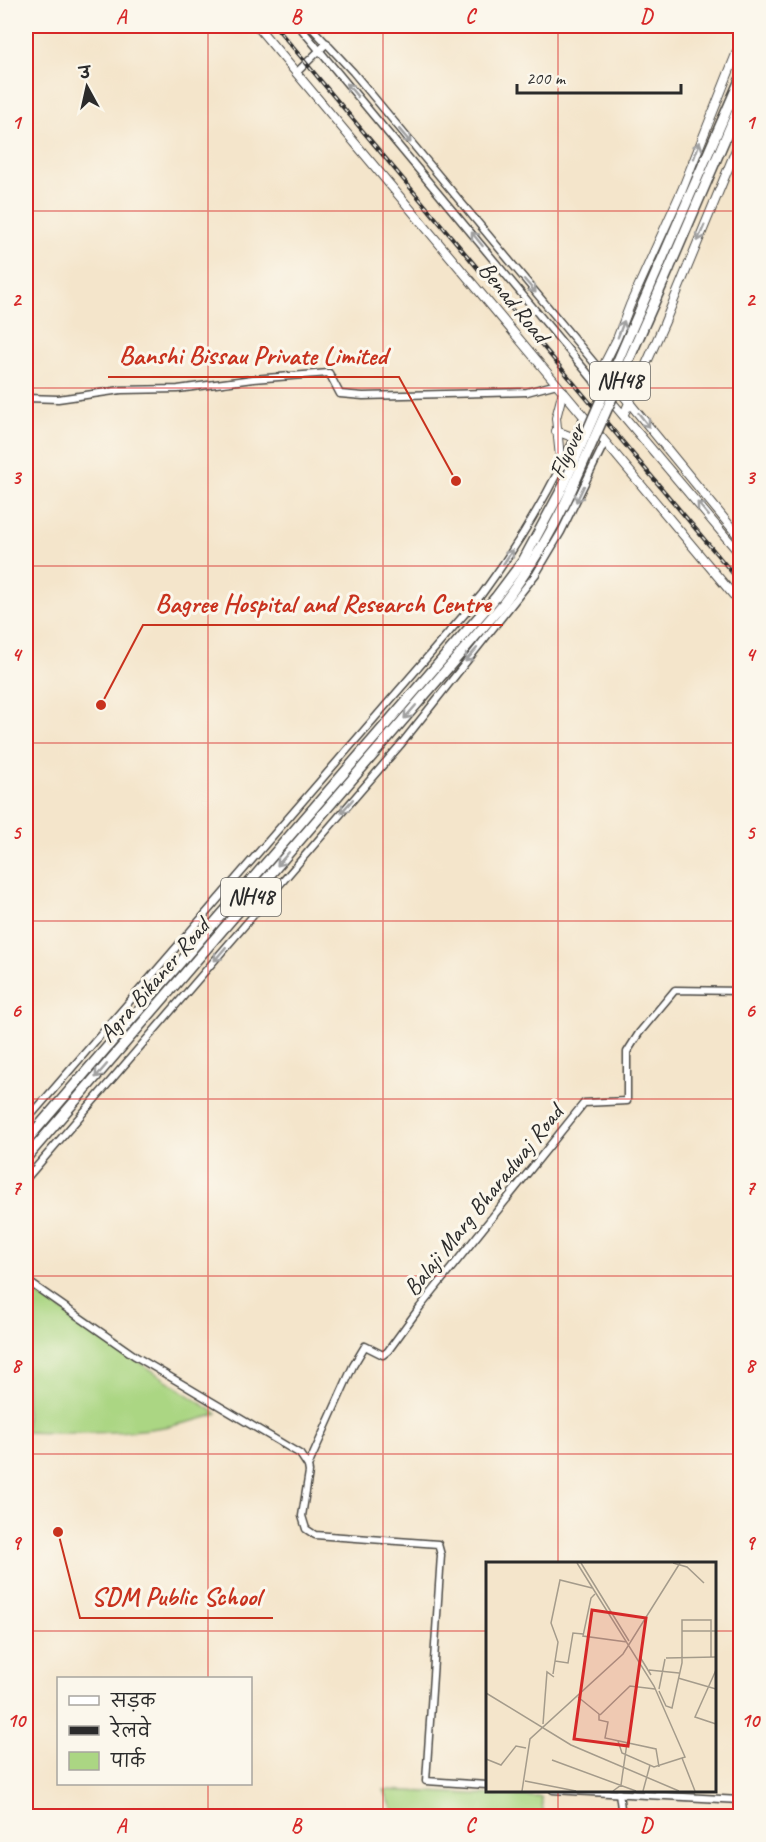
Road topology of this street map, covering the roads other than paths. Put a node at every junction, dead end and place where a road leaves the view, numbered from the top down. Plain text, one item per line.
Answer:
1 (257, 26) edge
2 (299, 26) edge
3 (310, 26) edge
4 (327, 43) junction
5 (741, 44) edge
6 (319, 50) junction
7 (296, 73) junction
8 (741, 80) edge
9 (741, 104) edge
10 (741, 140) edge
11 (665, 266) junction
12 (601, 371) junction
13 (595, 382) junction
14 (557, 384) junction
15 (563, 391) junction
16 (26, 398) edge
17 (629, 401) junction
18 (624, 414) junction
19 (584, 416) junction
20 (556, 432) junction
21 (574, 438) junction
22 (605, 442) junction
23 (561, 467) junction
24 (741, 538) edge
25 (741, 554) edge
26 (741, 603) edge
27 (472, 633) junction
28 (741, 992) edge
29 (26, 1121) edge
30 (26, 1141) edge
31 (26, 1158) edge
32 (26, 1179) edge
33 (26, 1280) edge
34 (308, 1466) junction
35 (486, 1785) edge
36 (575, 1791) edge
37 (619, 1793) junction
38 (741, 1800) edge
39 (622, 1816) edge

1 - 7 main road, Benad Road
2 - 6 street
3 - 4 street
4 - 6 street
4 -> 12 street
12 -> 5 main road
6 - 7 street
13 -> 6 street
7 - 14 main road, Benad Road
8 - 11 highway, NH48
9 - 11 highway, NH48
10 -> 17 main road
11 - 27 highway, Flyover / NH48, bridge
12 - 13 main road
12 - 17 main road
13 - 18 main road
14 - 15 main road, Benad Road
14 - 16 street
15 - 19 main road, Benad Road
15 - 20 main road
17 - 18 main road
17 -> 24 main road
25 -> 18 main road
19 - 21 street
19 - 22 main road, Benad Road
20 - 21 main road
20 - 23 main road
21 - 22 main road
21 - 23 street
22 - 26 main road, Benad Road
22 -> 32 street
29 -> 23 street
27 - 30 highway, NH48
27 -> 31 highway, Agra Bikaner Road / NH48
28 - 34 street, Balaji Marg Bharadwaj Road
33 - 34 street
34 - 35 street
36 - 37 street
37 - 38 street
37 - 39 street

